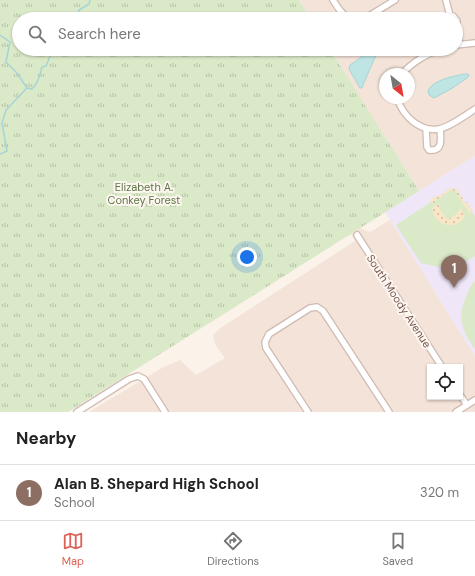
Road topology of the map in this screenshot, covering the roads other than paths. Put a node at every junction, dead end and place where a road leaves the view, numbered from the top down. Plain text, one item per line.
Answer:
1 (333, 0) edge
2 (394, 0) edge
3 (446, 0) edge
4 (342, 12) edge
5 (375, 12) edge
6 (447, 12) edge
7 (475, 43) edge
8 (463, 44) edge
9 (425, 56) edge
10 (407, 68) edge
11 (399, 104) edge
12 (475, 109) edge
13 (426, 129) junction
14 (440, 129) junction
15 (357, 235) dead end
16 (440, 364) edge
17 (463, 399) edge
18 (475, 400) edge
19 (467, 405) junction
20 (77, 412) edge
21 (165, 412) edge
22 (308, 412) edge
23 (389, 412) edge
24 (456, 412) edge

1 - 4 street
2 - 5 street
3 - 6 street
7 - 8 street
9 - 10 street
11 - 13 street
12 - 14 street
13 - 14 street
13 - 14 street
15 - 16 street, South Moody Avenue
17 - 19 street
18 - 19 street
19 - 24 street
20 - 21 street
22 - 23 street

